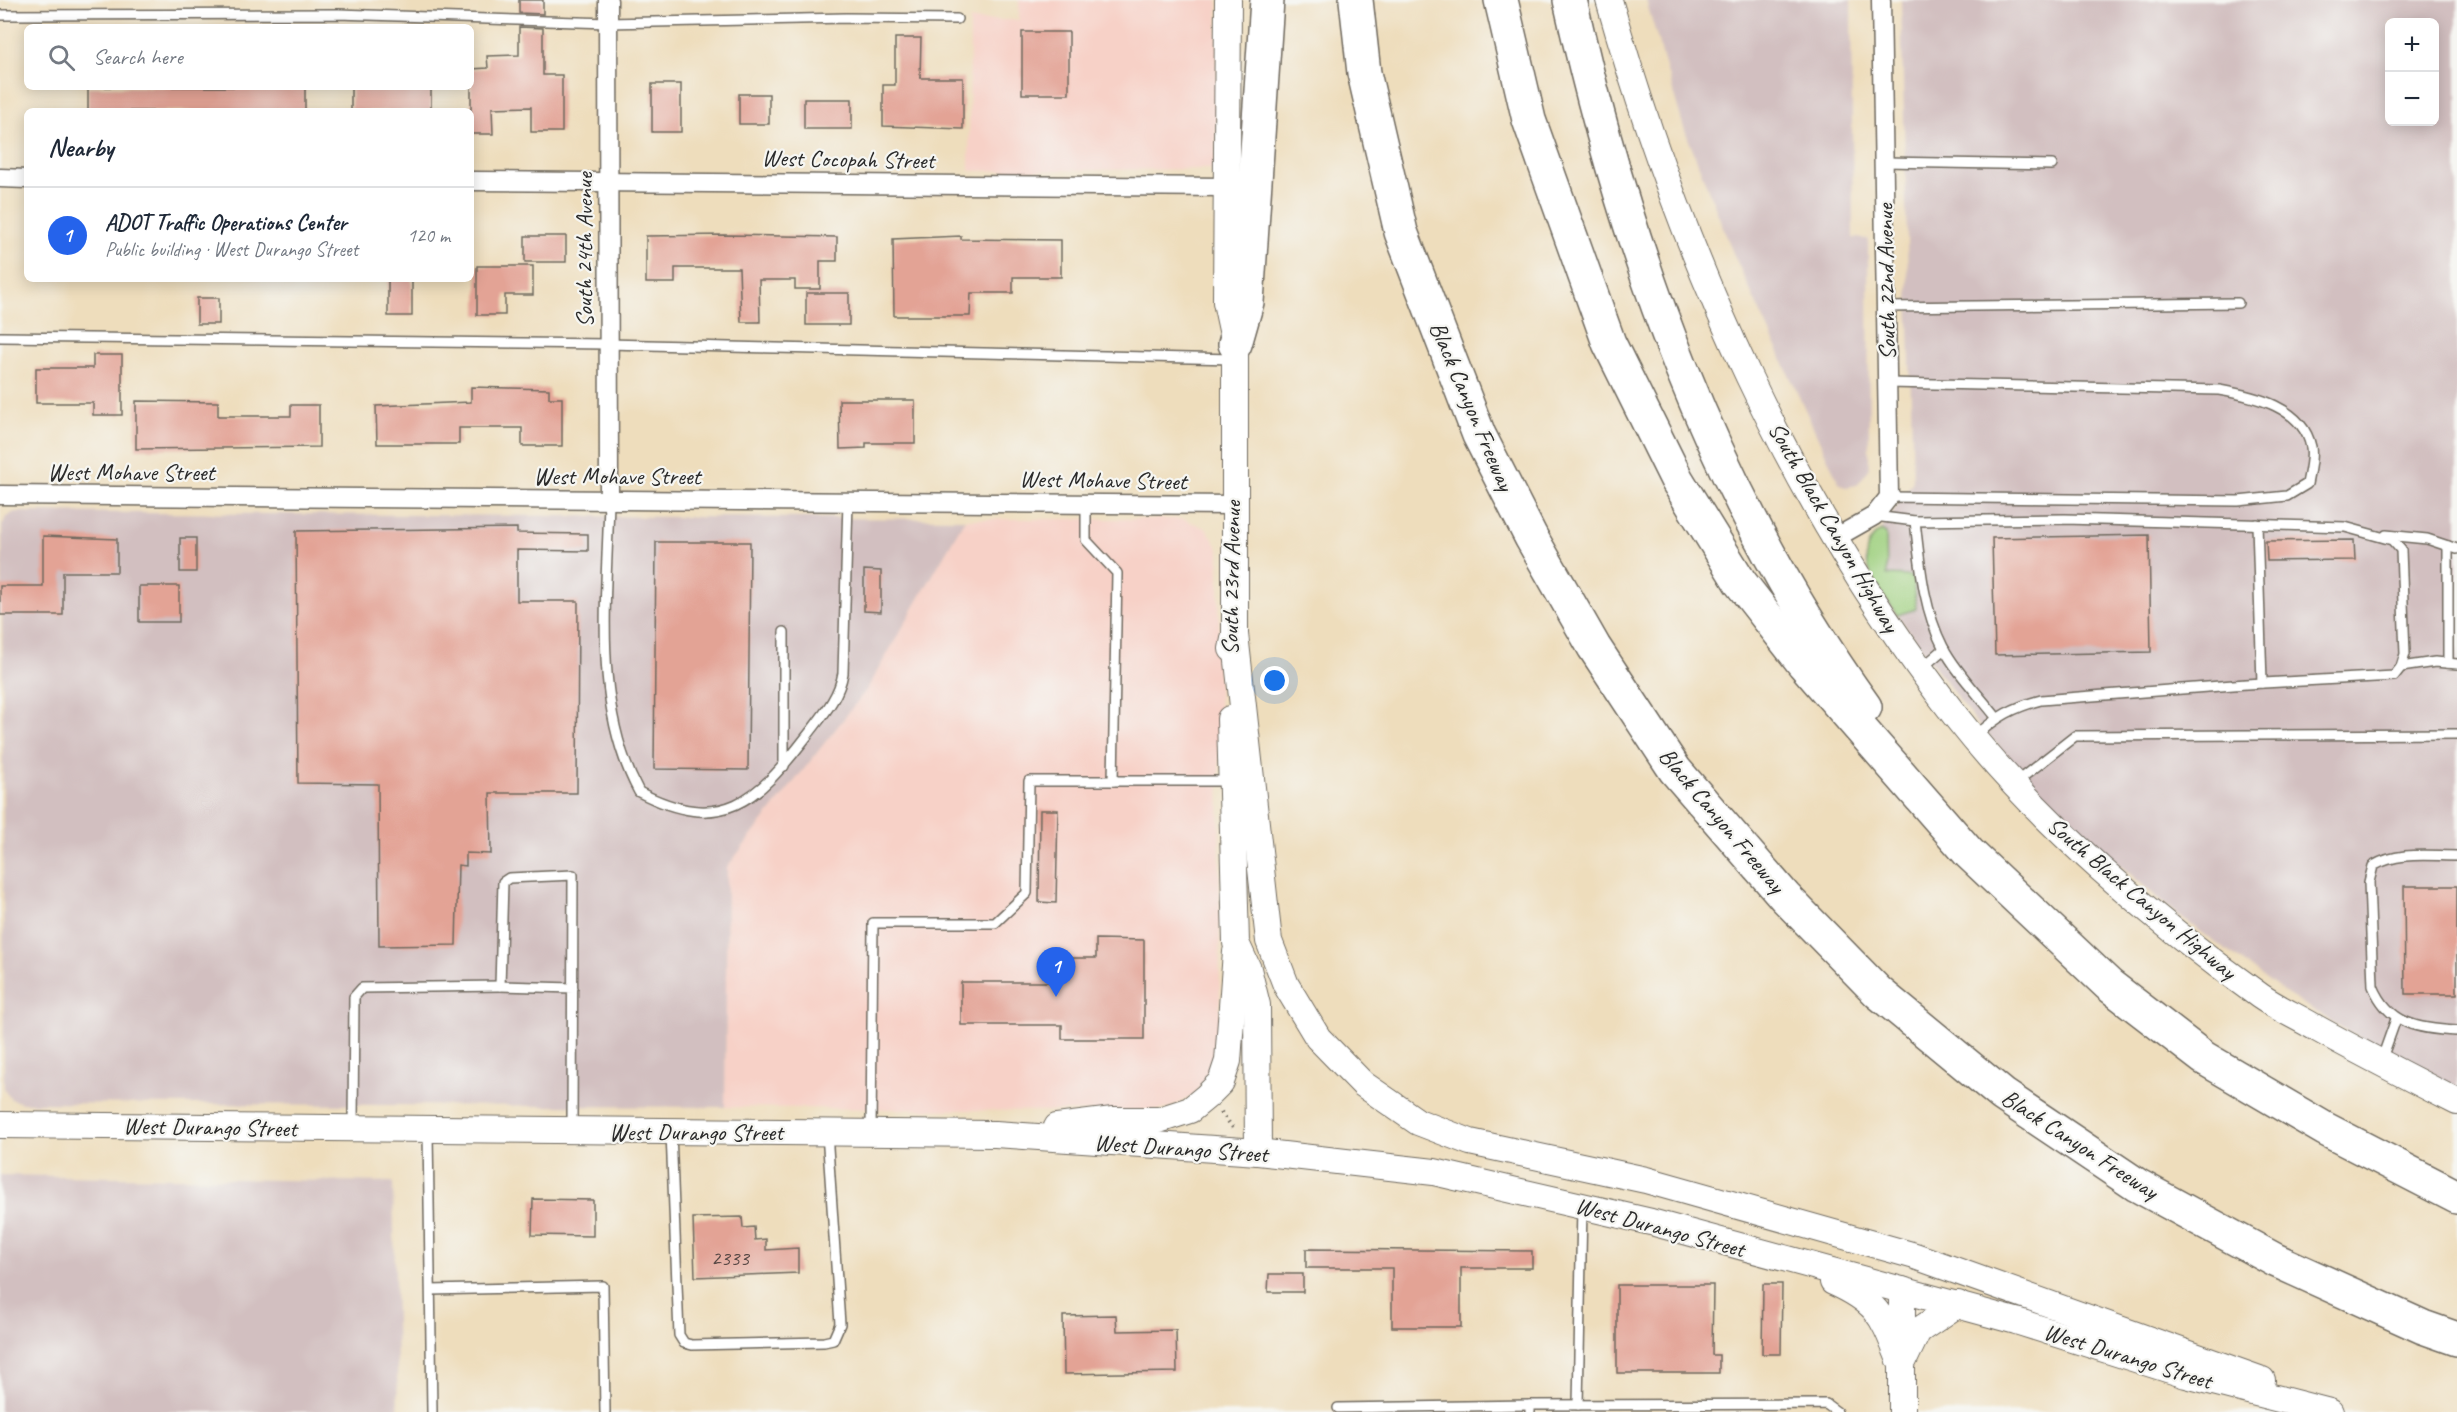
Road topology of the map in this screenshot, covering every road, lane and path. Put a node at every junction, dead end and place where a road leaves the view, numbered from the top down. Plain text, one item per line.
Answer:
1 (608, 0) edge
2 (1228, 0) edge
3 (1267, 0) edge
4 (1356, 0) edge
5 (1501, 0) edge
6 (1570, 0) edge
7 (1609, 0) edge
8 (1881, 0) edge
9 (0, 15) edge
10 (957, 19) dead end
11 (608, 23) junction
12 (1884, 162) junction
13 (2052, 165) dead end
14 (0, 178) edge
15 (24, 178) edge
16 (474, 180) edge
17 (609, 181) junction
18 (1225, 187) junction
19 (2238, 303) dead end
20 (1886, 307) junction
21 (0, 337) edge
22 (607, 344) junction
23 (1235, 352) junction
24 (1888, 384) junction
25 (0, 495) edge
26 (1889, 497) junction
27 (609, 500) junction
28 (848, 502) junction
29 (1086, 504) junction
30 (1233, 505) junction
31 (1874, 516) junction
32 (1915, 521) junction
33 (2257, 524) junction
34 (2377, 534) junction
35 (1837, 537) junction
36 (2452, 548) edge
37 (784, 632) dead end
38 (1235, 634) junction
39 (1944, 649) junction
40 (2452, 663) edge
41 (2401, 667) junction
42 (1922, 669) junction
43 (2262, 683) junction
44 (1996, 717) junction
45 (2457, 734) edge
46 (1974, 737) junction
47 (784, 766) junction
48 (1113, 781) junction
49 (1232, 781) junction
50 (2015, 783) junction
51 (1969, 853) junction
52 (2457, 856) edge
53 (1236, 943) junction
54 (500, 986) junction
55 (573, 988) junction
56 (2396, 1019) junction
57 (2457, 1031) edge
58 (2380, 1064) junction
59 (2457, 1102) edge
60 (1216, 1105) dead end
61 (0, 1125) edge
62 (353, 1129) junction
63 (428, 1130) junction
64 (572, 1131) junction
65 (1235, 1131) dead end
66 (671, 1132) junction
67 (827, 1133) junction
68 (871, 1133) junction
69 (995, 1134) junction
70 (1258, 1152) junction
71 (2457, 1197) edge
72 (1582, 1206) junction
73 (1788, 1261) junction
74 (431, 1290) junction
75 (1902, 1290) junction
76 (1958, 1304) junction
77 (2457, 1339) edge
78 (1902, 1365) junction
79 (1578, 1405) junction
80 (1338, 1408) dead end
81 (1530, 1409) edge
82 (432, 1412) edge
83 (605, 1412) edge
84 (1837, 1412) edge
85 (1902, 1412) edge
86 (2330, 1412) edge
87 (2346, 1412) edge

1 - 11 street, South 24th Avenue
2 - 18 main road, South 23rd Avenue
3 - 23 highway
4 - 77 highway, Black Canyon Freeway
5 - 51 highway
6 - 51 highway
7 - 35 main road, South Black Canyon Highway
8 - 12 street, South 22nd Avenue
9 - 11 lane
10 - 11 lane
11 - 17 street, South 24th Avenue
12 - 13 lane
12 - 20 street, South 22nd Avenue
14 - 15 street
16 - 17 street, West Cocopah Street
17 - 18 street, West Cocopah Street
17 - 22 street, South 24th Avenue
18 - 23 main road, South 23rd Avenue
19 - 20 lane
20 - 24 street, South 22nd Avenue
21 - 22 lane
22 - 23 lane
22 - 27 street, South 24th Avenue
23 - 30 main road, South 23rd Avenue
24 - 26 street, South 22nd Avenue
24 - 26 lane
25 - 27 street, West Mohave Street
26 - 31 street
27 - 28 street, West Mohave Street
27 - 47 lane
28 - 29 street, West Mohave Street
28 - 47 lane
29 - 30 street, West Mohave Street
29 - 48 lane
30 - 38 main road, South 23rd Avenue
31 - 32 lane
31 - 35 street
32 - 33 lane
32 - 39 lane
33 - 34 lane
33 - 43 lane
34 - 36 lane
34 - 41 lane
35 - 42 main road, South Black Canyon Highway
36 - 40 lane
37 - 47 lane
38 - 49 main road, South 23rd Avenue
38 - 87 main road
39 - 42 lane
39 - 44 lane
40 - 41 lane
41 - 43 lane
42 - 46 main road, South Black Canyon Highway
43 - 44 lane
44 - 46 lane
45 - 50 lane
46 - 50 main road, South Black Canyon Highway
48 - 49 lane
48 - 68 lane
49 - 53 main road, South 23rd Avenue
50 - 58 main road, South Black Canyon Highway
51 - 71 highway
52 - 56 lane
53 - 69 main road
53 - 70 main road, South 23rd Avenue
54 - 55 lane
54 - 55 lane
54 - 62 lane
55 - 64 lane
56 - 57 lane
56 - 58 lane
58 - 59 main road, South Black Canyon Highway
60 - 65 path
61 - 62 main road, West Durango Street
62 - 63 main road, West Durango Street
63 - 64 main road, West Durango Street
63 - 74 lane
64 - 66 main road, West Durango Street
66 - 67 main road, West Durango Street
66 - 67 lane
67 - 68 main road, West Durango Street
68 - 69 main road, West Durango Street
69 - 70 main road, West Durango Street
70 - 72 main road, West Durango Street
72 - 73 main road, West Durango Street
72 - 79 lane
73 - 75 main road, West Durango Street
73 - 78 main road
74 - 82 lane
74 - 83 lane
75 - 76 main road, West Durango Street
75 - 78 main road
76 - 78 main road
76 - 86 main road, West Durango Street
78 - 85 main road
79 - 81 lane
79 - 84 lane
80 - 81 lane

